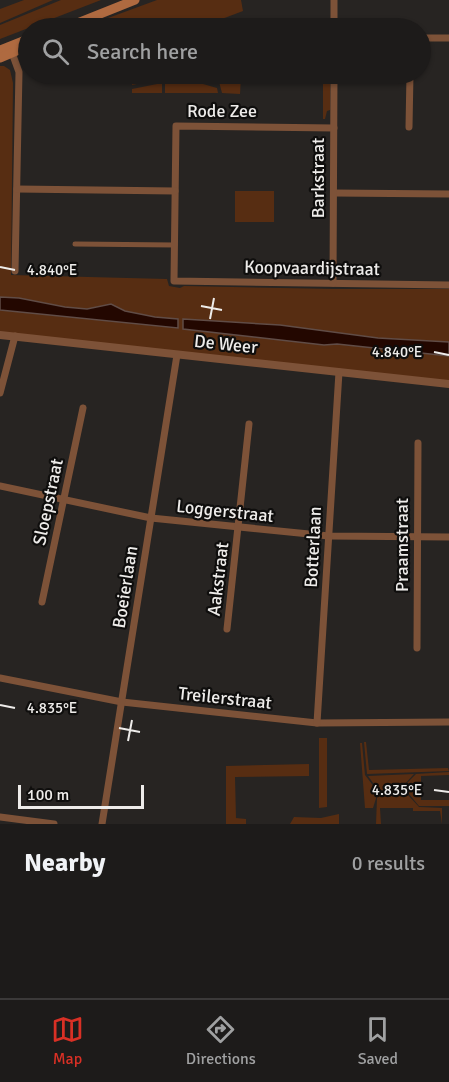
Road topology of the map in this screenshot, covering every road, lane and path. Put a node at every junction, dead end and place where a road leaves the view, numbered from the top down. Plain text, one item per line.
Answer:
1 (135, 0) edge
2 (334, 0) edge
3 (90, 18) edge
4 (334, 18) edge
5 (431, 38) edge
6 (449, 38) edge
7 (7, 50) edge
8 (0, 58) edge
9 (18, 70) edge
10 (19, 84) edge
11 (334, 84) edge
12 (410, 84) edge
13 (409, 127) dead end
14 (334, 128) junction
15 (17, 189) junction
16 (175, 191) junction
17 (334, 193) junction
18 (449, 194) edge
19 (75, 244) dead end
20 (175, 245) junction
21 (15, 271) dead end
22 (174, 281) joint
23 (333, 283) junction
24 (449, 285) edge
25 (0, 335) edge
26 (15, 336) junction
27 (177, 356) junction
28 (339, 372) junction
29 (449, 384) edge
30 (0, 393) edge
31 (83, 408) dead end
32 (249, 424) dead end
33 (418, 443) dead end
34 (0, 486) edge
35 (64, 500) junction
36 (152, 518) junction
37 (239, 527) junction
38 (329, 537) junction
39 (417, 537) junction
40 (449, 537) edge
41 (42, 602) dead end
42 (227, 629) dead end
43 (417, 648) dead end
44 (0, 678) edge
45 (122, 702) junction
46 (449, 722) edge
47 (317, 723) junction
48 (0, 817) edge
49 (54, 824) edge
50 (102, 824) edge

1 - 3 main road
2 - 4 street
5 - 6 street
7 - 8 main road
7 - 9 street
10 - 15 street
11 - 14 street, Barkstraat
12 - 13 street
14 - 16 street, Rode Zee
14 - 17 street, Barkstraat
15 - 16 street
15 - 21 street
16 - 20 street, Rode Zee
17 - 18 street
17 - 23 street, Barkstraat
19 - 20 street
20 - 22 street, Rode Zee
22 - 23 street, Koopvaardijstraat
23 - 24 street, Koopvaardijstraat
25 - 26 street, De Weer
26 - 27 street, De Weer
26 - 30 street
27 - 28 street, De Weer
27 - 36 street, Boeierlaan
28 - 29 street, De Weer
28 - 38 street, Botterlaan
31 - 35 street, Sloepstraat
32 - 37 street, Aakstraat
33 - 39 street, Praamstraat
34 - 35 street, Loggerstraat
35 - 36 street, Loggerstraat
35 - 41 street, Sloepstraat
36 - 37 street, Loggerstraat
36 - 45 street, Boeierlaan
37 - 38 street, Loggerstraat
37 - 42 street, Aakstraat
38 - 39 street, Loggerstraat
38 - 47 street, Botterlaan
39 - 40 street, Loggerstraat
39 - 43 street, Praamstraat
44 - 45 street, Treilerstraat
45 - 47 street, Treilerstraat
45 - 50 street, Boeierlaan
46 - 47 street, Treilerstraat
48 - 49 street

